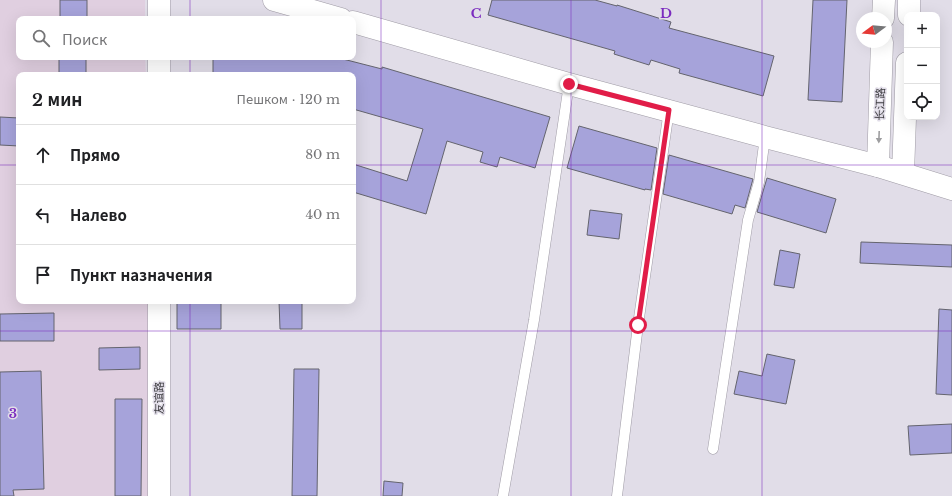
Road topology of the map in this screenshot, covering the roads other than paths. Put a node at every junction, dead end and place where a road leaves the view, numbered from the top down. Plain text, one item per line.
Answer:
1 (159, 0) edge
2 (274, 0) edge
3 (884, 0) edge
4 (909, 0) edge
5 (883, 12) edge
6 (909, 12) edge
7 (159, 16) edge
8 (330, 16) edge
9 (356, 23) edge
10 (882, 48) edge
11 (159, 60) edge
12 (159, 72) edge
13 (569, 84) junction
14 (906, 84) edge
15 (669, 110) junction
16 (765, 137) junction
17 (878, 166) junction
18 (903, 173) junction
19 (952, 189) edge
20 (159, 304) edge
21 (713, 449) dead end
22 (159, 496) edge
23 (503, 496) edge
24 (617, 496) edge

1 - 7 street
2 - 8 street
3 - 5 street
4 - 6 street
9 - 13 street
10 -> 17 street, 长江路
11 - 12 street
13 - 15 street
13 - 23 lane
14 - 18 street
15 - 16 street
15 - 24 lane
16 - 17 street
16 - 21 lane
17 - 18 street
18 - 19 street
20 - 22 street, 友谊路

